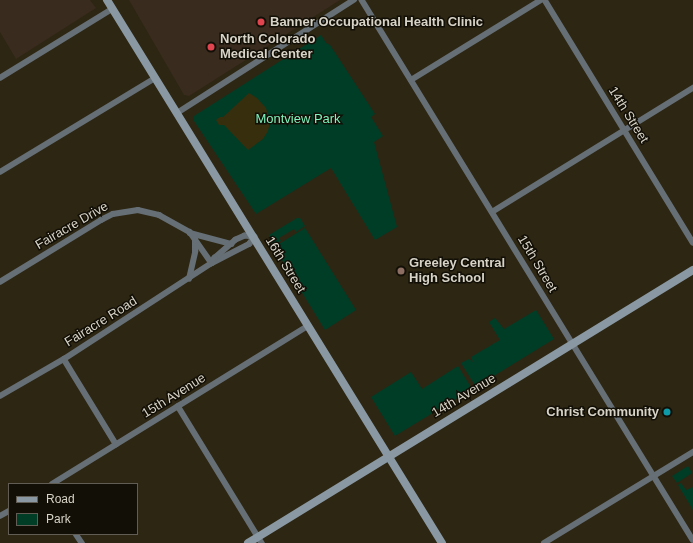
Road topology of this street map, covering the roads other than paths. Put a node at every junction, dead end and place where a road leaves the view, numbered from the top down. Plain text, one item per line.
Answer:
1 (107, 0) edge
2 (354, 0) edge
3 (362, 0) edge
4 (541, 0) edge
5 (545, 0) edge
6 (112, 9) junction
7 (0, 78) edge
8 (155, 78) junction
9 (411, 80) junction
10 (693, 88) edge
11 (177, 113) junction
12 (624, 130) junction
13 (0, 172) edge
14 (492, 212) junction
15 (190, 232) junction
16 (254, 237) junction
17 (195, 239) junction
18 (693, 242) edge
19 (232, 244) junction
20 (212, 263) junction
21 (693, 270) edge
22 (189, 279) junction
23 (0, 282) edge
24 (308, 326) junction
25 (573, 344) junction
26 (64, 359) junction
27 (0, 396) edge
28 (178, 406) junction
29 (116, 444) junction
30 (693, 452) edge
31 (389, 456) junction
32 (654, 476) junction
33 (54, 483) edge
34 (260, 540) edge
35 (693, 540) edge
36 (248, 543) edge
37 (442, 543) edge
38 (544, 543) edge

1 - 6 main road, 16th Street
2 - 11 street
3 - 9 street, 15th Street
4 - 9 street
5 - 12 street, 14th Street
6 - 7 street
6 - 8 main road, 16th Street
8 - 11 main road, 16th Street
8 - 13 street
9 - 14 street, 15th Street
10 - 12 street
11 - 16 main road, 16th Street
12 - 14 street
12 - 18 street, 14th Street
14 - 25 street, 15th Street
15 - 17 street, Fairacre Drive
15 - 19 street
15 - 23 street, Fairacre Drive
16 - 19 street, Fairacre Road
16 - 20 street, Fairacre Road
16 - 24 main road, 16th Street
17 - 20 street, Fairacre Drive
17 - 22 street
19 - 20 street, Fairacre Road
20 - 22 street, Fairacre Road
21 - 25 main road, 14th Avenue
22 - 26 street, Fairacre Road
24 - 28 street, 15th Avenue
24 - 31 main road, 16th Street
25 - 31 main road, 14th Avenue
25 - 32 street, 15th Street
26 - 27 street, Fairacre Road
26 - 29 street
28 - 29 street, 15th Avenue
28 - 34 street
29 - 33 street, 15th Avenue
30 - 32 street
31 - 34 main road, 14th Avenue
31 - 37 main road, 16th Street
32 - 35 street, 15th Street
32 - 38 street
34 - 36 main road, 14th Avenue

